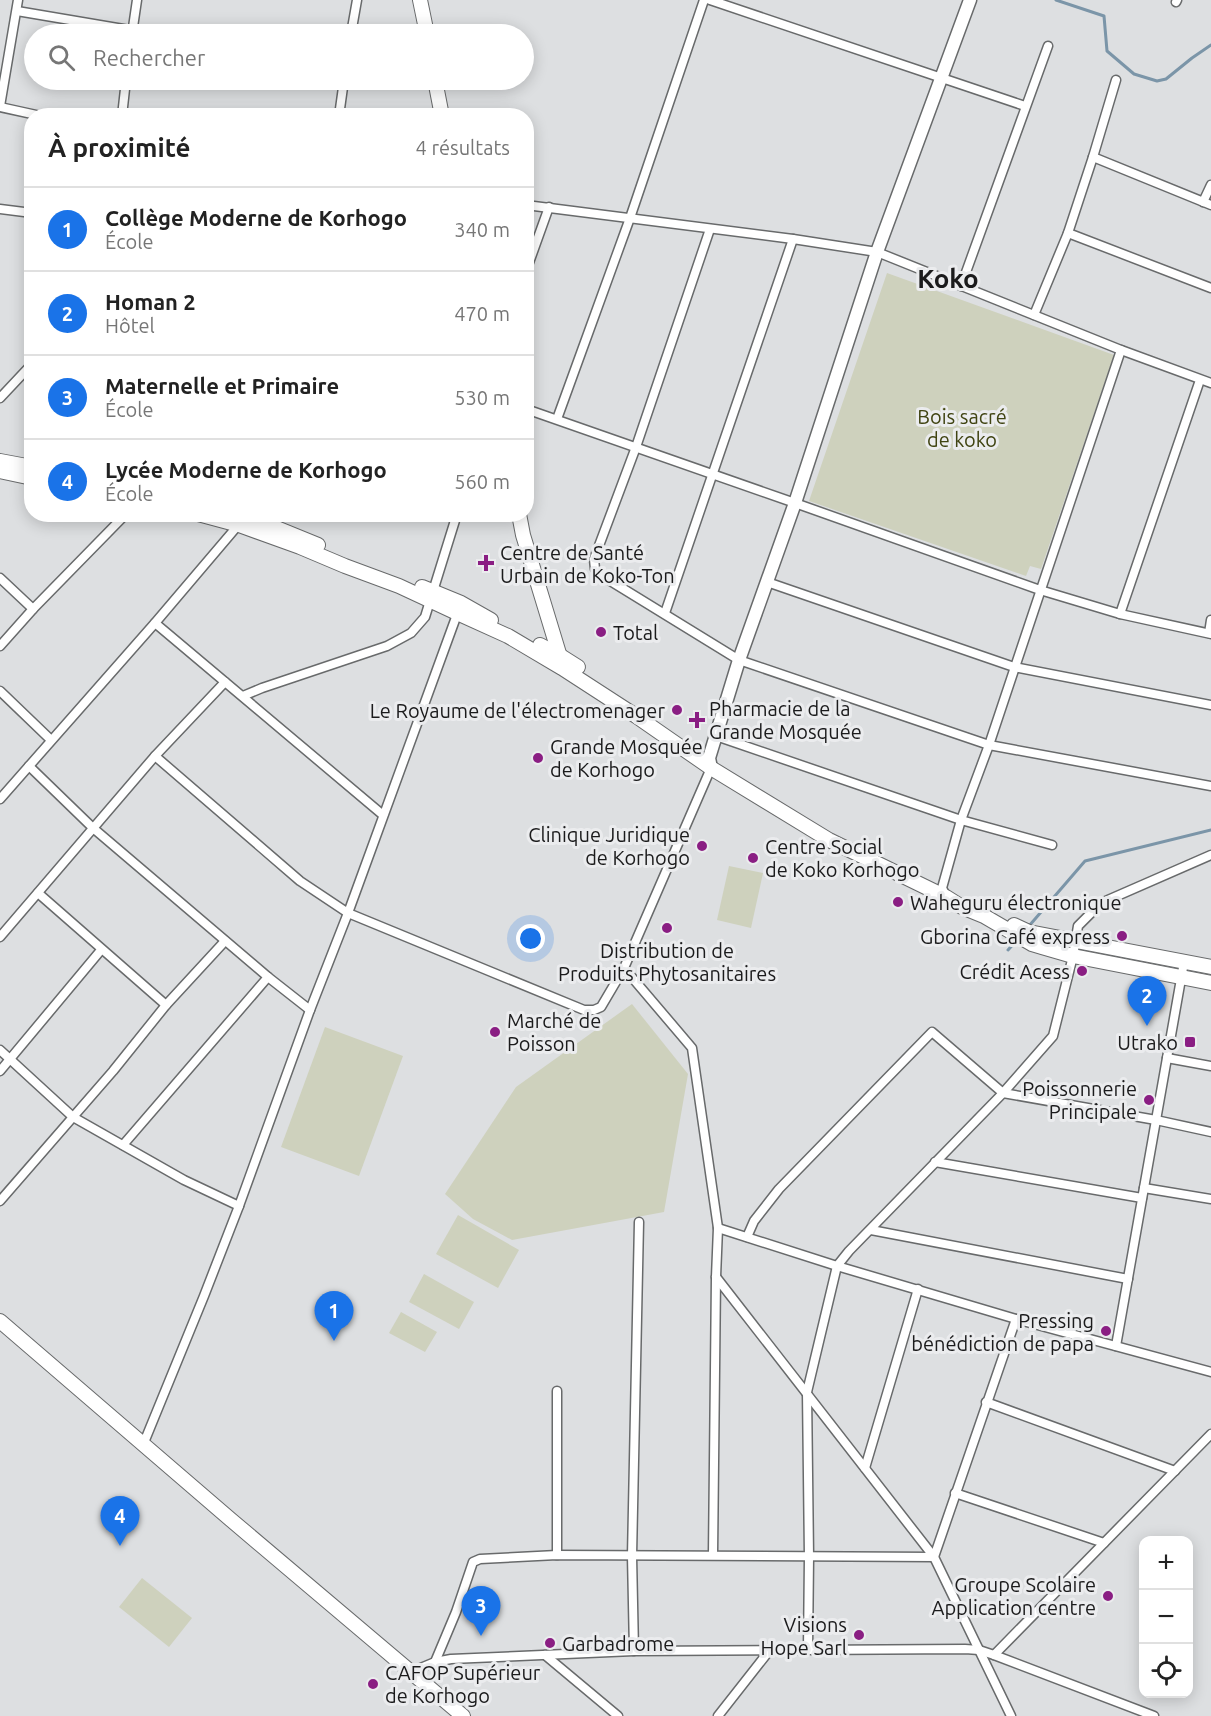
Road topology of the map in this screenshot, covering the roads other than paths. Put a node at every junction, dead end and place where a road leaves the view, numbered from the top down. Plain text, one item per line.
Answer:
1 (18, 0) edge
2 (137, 0) edge
3 (357, 0) edge
4 (420, 0) edge
5 (704, 0) edge
6 (711, 0) edge
7 (970, 0) edge
8 (17, 11) junction
9 (85, 24) edge
10 (133, 24) edge
11 (353, 24) edge
12 (425, 24) edge
13 (1048, 46) dead end
14 (941, 77) junction
15 (1116, 80) dead end
16 (125, 90) edge
17 (343, 90) edge
18 (437, 90) edge
19 (0, 106) edge
20 (1025, 106) junction
21 (123, 108) edge
22 (340, 108) edge
23 (440, 108) edge
24 (24, 112) edge
25 (1093, 157) junction
26 (1211, 185) edge
27 (1207, 203) edge
28 (534, 206) edge
29 (549, 207) junction
30 (0, 209) edge
31 (24, 212) edge
32 (630, 218) junction
33 (710, 229) junction
34 (1068, 233) junction
35 (793, 239) junction
36 (534, 249) edge
37 (877, 252) junction
38 (961, 286) junction
39 (1211, 288) edge
40 (1034, 315) junction
41 (1121, 351) junction
42 (24, 372) edge
43 (1200, 380) junction
44 (1211, 383) edge
45 (0, 398) edge
46 (534, 412) edge
47 (558, 419) junction
48 (636, 447) junction
49 (0, 461) edge
50 (24, 466) edge
51 (0, 471) edge
52 (712, 473) junction
53 (24, 476) edge
54 (795, 503) junction
55 (118, 522) edge
56 (239, 522) edge
57 (257, 522) edge
58 (455, 522) edge
59 (521, 522) edge
60 (0, 578) edge
61 (767, 582) junction
62 (1040, 590) junction
63 (432, 596) junction
64 (459, 608) junction
65 (33, 609) junction
66 (665, 614) junction
67 (1120, 614) junction
68 (1211, 620) edge
69 (155, 623) junction
70 (1210, 634) edge
71 (0, 646) edge
72 (739, 660) junction
73 (561, 661) junction
74 (1014, 667) junction
75 (225, 682) junction
76 (0, 692) edge
77 (243, 696) junction
78 (1211, 705) edge
79 (716, 736) junction
80 (51, 740) junction
81 (989, 745) junction
82 (155, 756) junction
83 (710, 763) junction
84 (28, 765) junction
85 (1211, 786) edge
86 (0, 799) edge
87 (383, 815) junction
88 (961, 820) junction
89 (93, 828) junction
90 (1052, 845) dead end
91 (1211, 855) edge
92 (944, 892) junction
93 (38, 893) junction
94 (348, 913) junction
95 (1019, 932) junction
96 (0, 937) edge
97 (225, 940) junction
98 (1075, 941) junction
99 (101, 950) junction
100 (1073, 956) junction
101 (1184, 962) junction
102 (1211, 967) edge
103 (624, 968) junction
104 (268, 977) junction
105 (1181, 978) junction
106 (1211, 983) edge
107 (166, 1005) junction
108 (310, 1010) junction
109 (0, 1050) edge
110 (1167, 1058) junction
111 (10, 1059) junction
112 (1211, 1066) edge
113 (0, 1071) edge
114 (1004, 1093) junction
115 (73, 1117) junction
116 (1156, 1120) junction
117 (1211, 1131) edge
118 (123, 1145) junction
119 (935, 1162) junction
120 (1144, 1188) junction
121 (1142, 1198) junction
122 (1211, 1199) edge
123 (0, 1201) edge
124 (239, 1206) junction
125 (639, 1222) dead end
126 (718, 1228) junction
127 (871, 1230) junction
128 (747, 1237) junction
129 (837, 1266) junction
130 (716, 1277) junction
131 (1128, 1280) junction
132 (918, 1289) junction
133 (1016, 1319) junction
134 (0, 1321) edge
135 (1116, 1346) junction
136 (1211, 1372) edge
137 (557, 1391) dead end
138 (807, 1392) junction
139 (987, 1402) junction
140 (1211, 1434) edge
141 (142, 1444) junction
142 (865, 1468) junction
143 (1175, 1471) junction
144 (955, 1493) junction
145 (1104, 1543) junction
146 (557, 1555) junction
147 (632, 1556) junction
148 (713, 1556) junction
149 (809, 1557) junction
150 (934, 1557) junction
151 (808, 1649) junction
152 (979, 1650) junction
153 (634, 1651) junction
154 (769, 1651) junction
155 (545, 1655) junction
156 (994, 1655) junction
157 (435, 1662) junction
158 (411, 1672) junction
159 (463, 1716) edge
160 (618, 1716) edge
161 (718, 1716) edge
162 (1011, 1716) edge
163 (1154, 1716) edge

1 - 8 street
2 - 10 street
3 - 11 street
4 - 12 main road
5 - 32 street
6 - 14 street
7 - 14 street
8 - 9 street
8 - 19 street
13 - 20 street
14 - 20 street
14 - 37 street
15 - 25 street
16 - 21 street
17 - 22 street
18 - 23 main road
19 - 24 street
20 - 38 street
25 - 27 street
25 - 34 street
26 - 27 street
28 - 29 street
29 - 32 street
29 - 36 street
30 - 31 street
32 - 33 street
32 - 47 street
33 - 35 street
33 - 48 street
34 - 39 street
34 - 40 street
35 - 37 street
35 - 52 street
37 - 38 street
37 - 54 street
38 - 40 street
40 - 41 street
41 - 43 street
41 - 62 street
42 - 45 street
43 - 44 street
43 - 67 street
46 - 47 street
47 - 48 street
48 - 52 street
48 - 66 street
49 - 50 main road
51 - 53 main road
52 - 54 street
52 - 66 street
54 - 61 street
54 - 62 street
55 - 65 street
56 - 69 street
57 - 63 main road
58 - 63 street
59 - 73 main road
60 - 65 street
61 - 72 street
61 - 74 street
62 - 67 street
62 - 74 street
63 - 64 main road
63 - 77 street
64 - 73 main road
64 - 87 street
65 - 71 street
66 - 72 street
67 - 70 street
68 - 70 street
69 - 75 street
69 - 80 street
72 - 79 street
72 - 81 street
73 - 83 main road
74 - 78 street
74 - 81 street
75 - 77 street
75 - 82 street
76 - 80 street
77 - 87 street
79 - 83 street
79 - 88 street
80 - 84 street
81 - 85 street
81 - 88 street
82 - 89 street
82 - 94 street
83 - 92 main road
83 - 103 street
84 - 86 street
84 - 89 street
87 - 94 street
88 - 90 street
88 - 92 street
89 - 93 street
89 - 97 street
91 - 98 street
92 - 95 main road
93 - 96 street
93 - 99 street
94 - 103 street
94 - 108 street
95 - 98 main road
95 - 100 main road
97 - 104 street
97 - 107 street
98 - 100 street
98 - 101 main road
99 - 107 street
99 - 111 street
100 - 105 main road
100 - 114 street
101 - 102 main road
101 - 105 street
103 - 126 street
104 - 108 street
104 - 118 street
105 - 106 main road
105 - 110 street
107 - 115 street
108 - 124 street
109 - 111 street
110 - 112 street
110 - 116 street
111 - 113 street
111 - 115 street
114 - 116 street
114 - 119 street
114 - 128 street
115 - 118 street
115 - 123 street
116 - 117 street
116 - 120 street
118 - 124 street
119 - 121 street
119 - 127 street
120 - 121 street
120 - 122 street
121 - 131 street
124 - 141 street
125 - 147 street
126 - 128 street
126 - 130 street
127 - 129 street
127 - 131 street
128 - 129 street
129 - 132 street
129 - 138 street
130 - 138 street
130 - 148 street
131 - 135 street
132 - 133 street
132 - 142 street
133 - 135 street
133 - 139 street
134 - 141 main road
135 - 136 street
137 - 146 street
138 - 142 street
138 - 149 street
139 - 143 street
139 - 144 street
140 - 143 street
141 - 158 main road
142 - 150 street
143 - 145 street
144 - 145 street
144 - 150 street
145 - 156 street
146 - 147 street
146 - 157 street
147 - 148 street
147 - 153 street
148 - 149 street
149 - 150 street
149 - 151 street
150 - 152 street
151 - 152 street
151 - 154 street
152 - 156 street
152 - 162 street
153 - 154 street
153 - 155 street
154 - 161 street
155 - 157 street
155 - 160 street
156 - 163 street
157 - 158 street
158 - 159 main road

